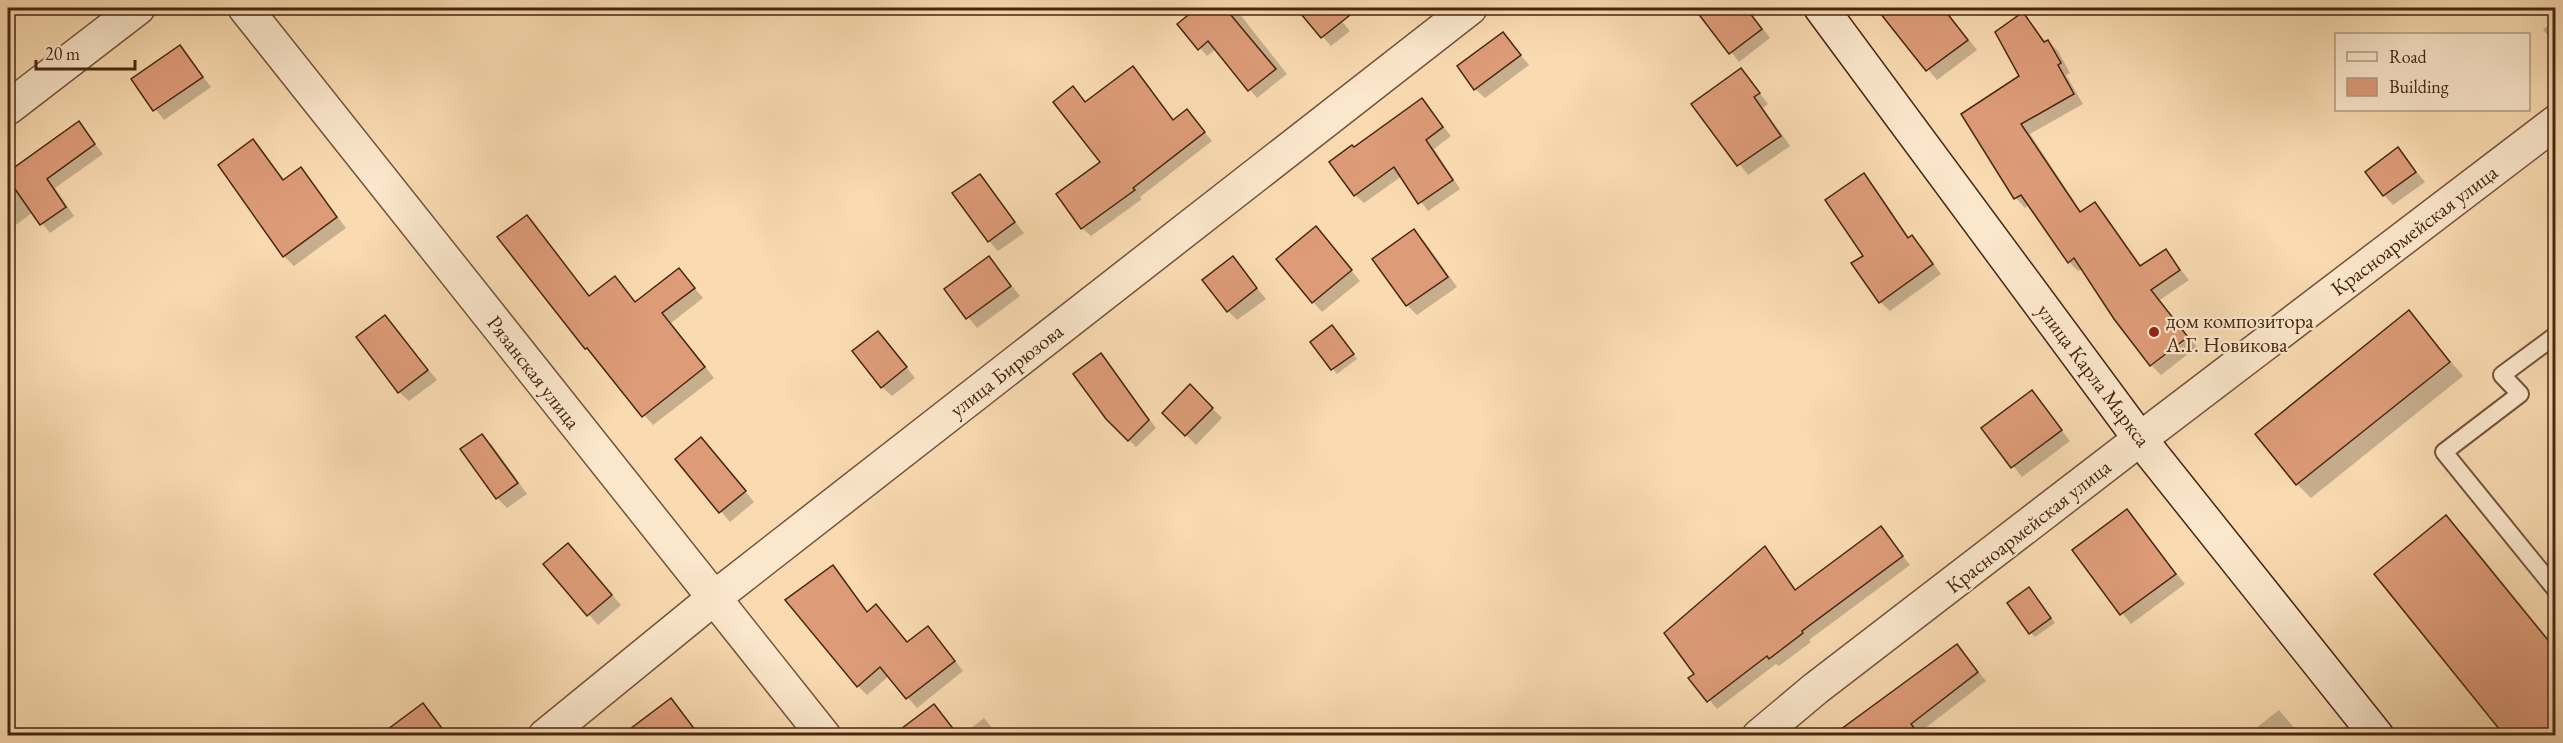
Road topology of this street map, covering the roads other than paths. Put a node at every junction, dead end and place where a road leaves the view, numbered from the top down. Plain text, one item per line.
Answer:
1 (138, 8) edge
2 (245, 8) edge
3 (1470, 8) edge
4 (1821, 8) edge
5 (8, 108) edge
6 (2556, 122) edge
7 (2556, 335) edge
8 (2140, 439) junction
9 (2556, 590) edge
10 (714, 598) junction
11 (544, 735) edge
12 (824, 735) edge
13 (1760, 735) edge
14 (2377, 735) edge

1 - 5 street
2 - 10 street, Рязанская улица
3 - 10 street, улица Бирюзова
4 - 8 street, улица Карла Маркса
6 - 8 street, Красноармейская улица
7 - 9 lane
8 - 13 street, Красноармейская улица
8 - 14 street, улица Карла Маркса
10 - 11 street, улица Бирюзова
10 - 12 street, Рязанская улица

